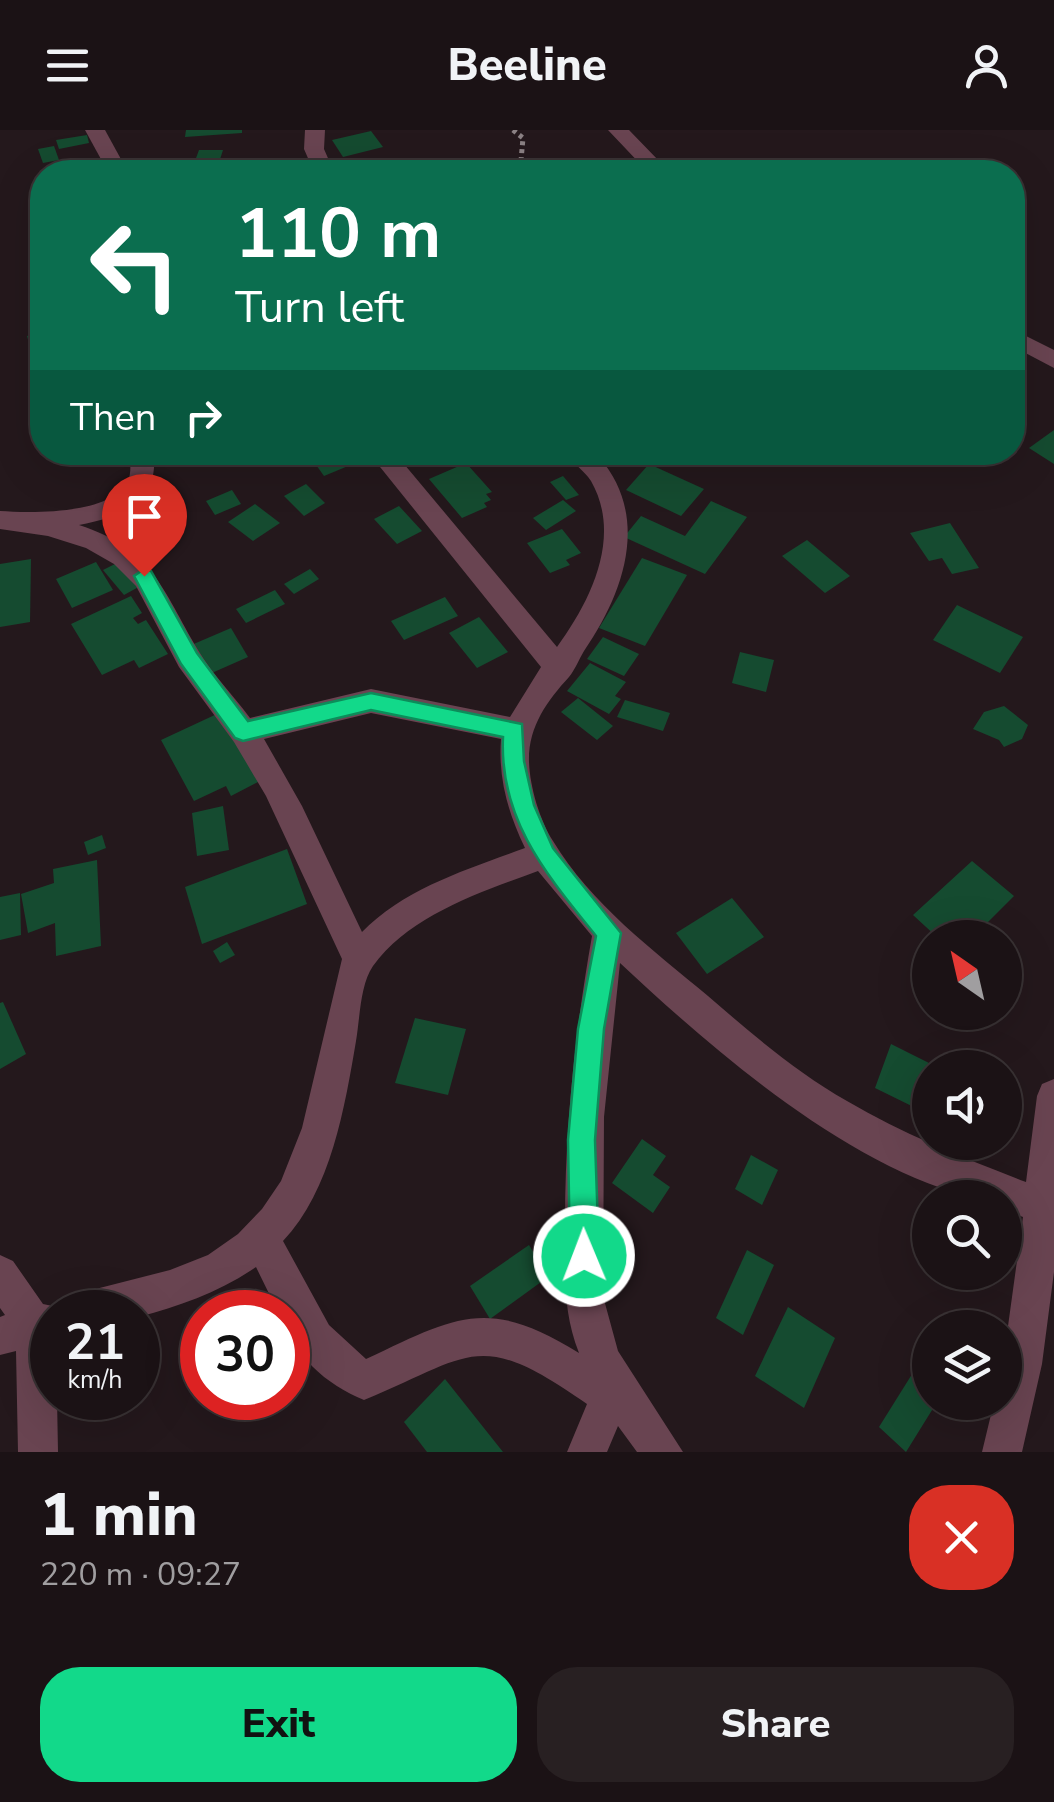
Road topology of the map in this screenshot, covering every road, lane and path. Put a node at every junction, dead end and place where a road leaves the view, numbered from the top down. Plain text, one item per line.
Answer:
1 (95, 130) edge
2 (315, 130) edge
3 (513, 130) edge
4 (618, 130) edge
5 (111, 160) edge
6 (319, 160) edge
7 (521, 160) edge
8 (648, 160) edge
9 (1025, 343) edge
10 (1054, 360) edge
11 (145, 465) edge
12 (391, 465) edge
13 (590, 465) edge
14 (0, 520) edge
15 (38, 522) junction
16 (559, 669) junction
17 (514, 730) junction
18 (243, 732) junction
19 (544, 854) junction
20 (609, 933) junction
21 (358, 959) junction
22 (1054, 1096) edge
23 (1047, 1208) edge
24 (263, 1240) junction
25 (0, 1274) edge
26 (160, 1291) edge
27 (29, 1328) edge
28 (617, 1401) junction
29 (38, 1452) edge
30 (586, 1452) edge
31 (663, 1452) edge
32 (1002, 1452) edge

1 - 5 street
2 - 6 street
3 - 7 path
4 - 8 street
9 - 10 street
11 - 15 street
12 - 16 street
13 - 16 street
14 - 15 street
15 - 18 street
16 - 17 street
17 - 18 street
17 - 19 street
18 - 21 street
19 - 20 street
19 - 21 street
20 - 23 street
20 - 28 street
21 - 24 street
22 - 23 street
23 - 32 street
24 - 26 street
24 - 28 street
25 - 27 street
27 - 29 street
28 - 30 street
28 - 31 street

